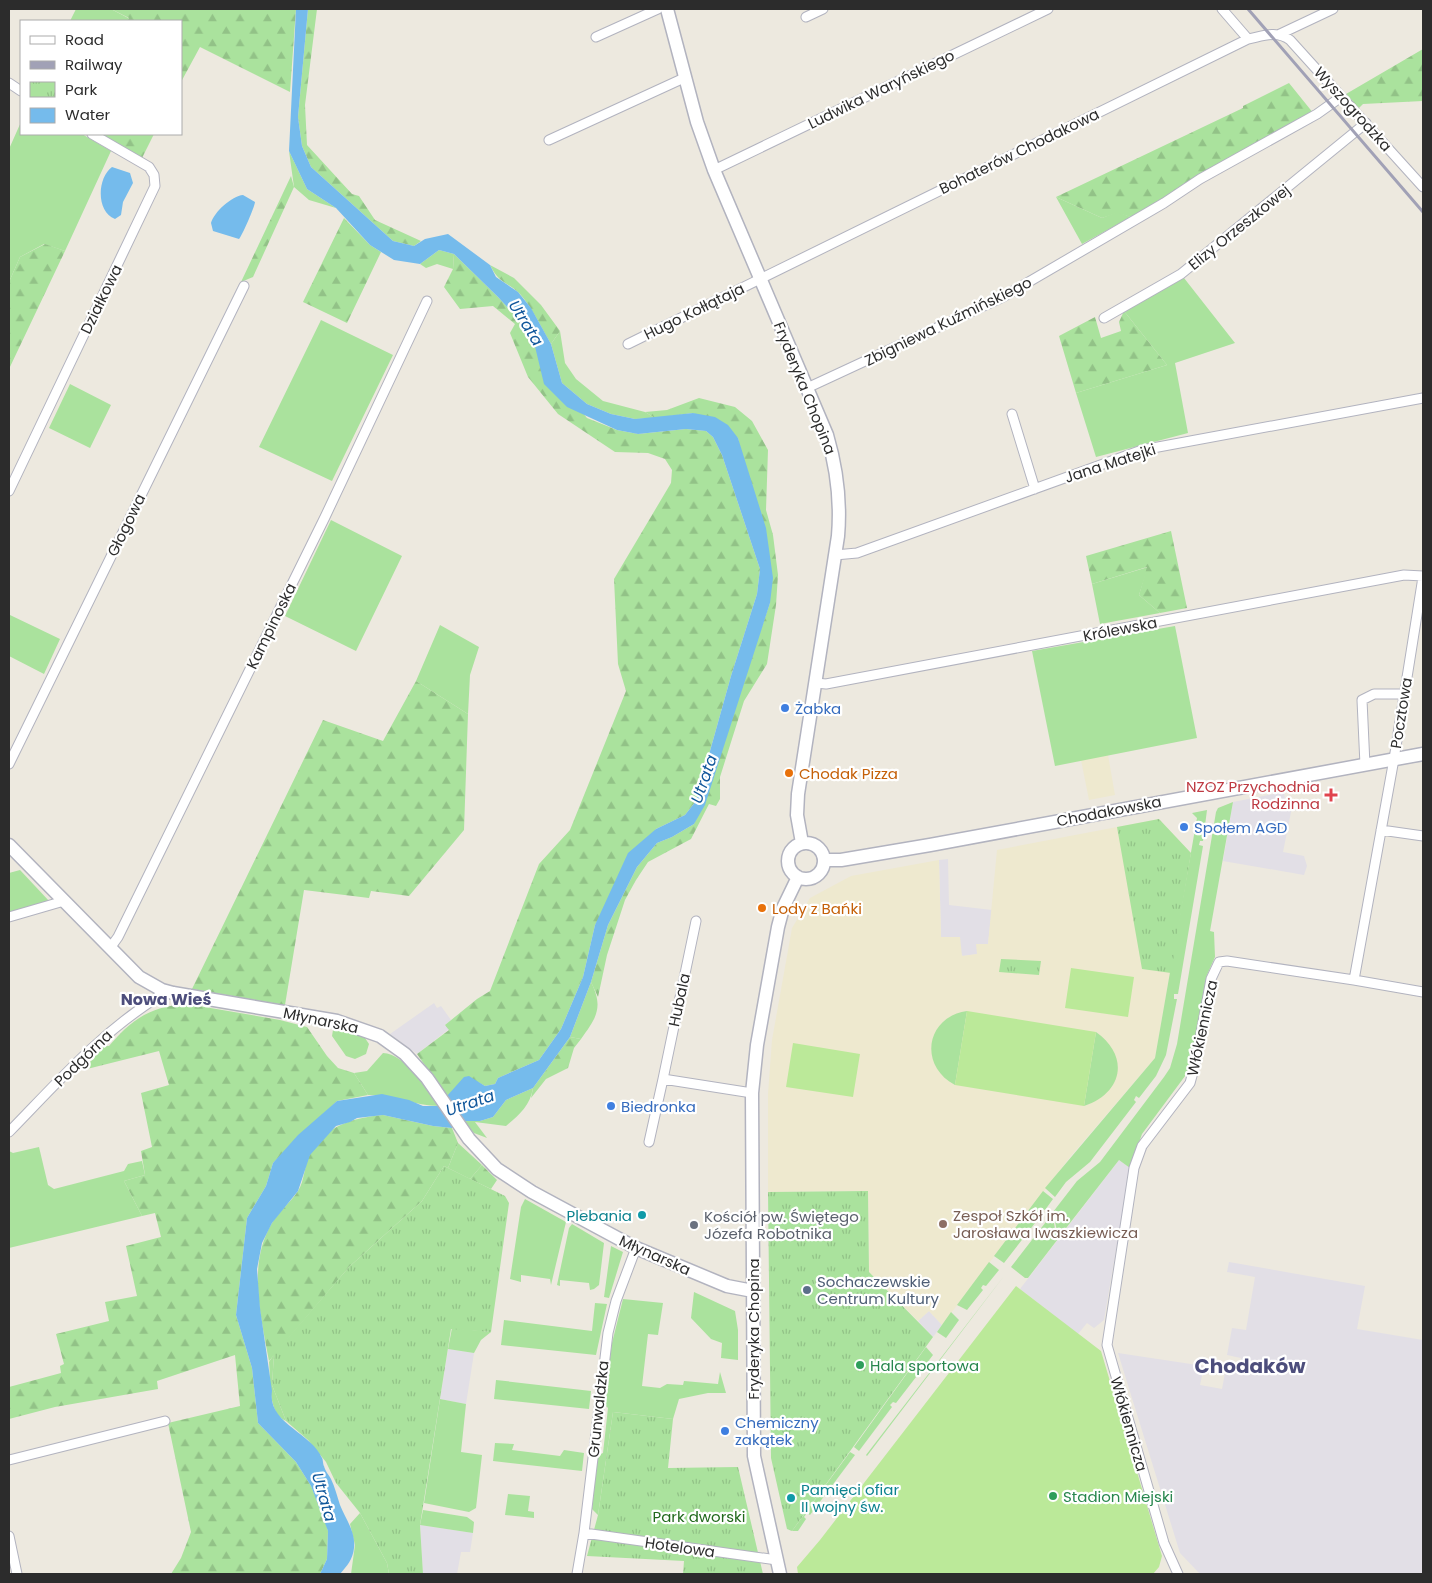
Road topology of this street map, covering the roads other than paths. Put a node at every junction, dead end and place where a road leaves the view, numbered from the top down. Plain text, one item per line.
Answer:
1 (658, 9) edge
2 (667, 9) edge
3 (823, 9) edge
4 (1048, 9) edge
5 (1222, 9) edge
6 (1333, 9) edge
7 (806, 16) dead end
8 (1280, 34) junction
9 (596, 37) dead end
10 (1248, 39) junction
11 (684, 78) junction
12 (9, 83) edge
13 (20, 90) edge
14 (1341, 97) junction
15 (1366, 123) junction
16 (94, 135) edge
17 (549, 140) dead end
18 (714, 170) junction
19 (1423, 187) edge
20 (761, 277) junction
21 (244, 286) dead end
22 (427, 301) dead end
23 (1104, 318) dead end
24 (628, 344) dead end
25 (807, 388) junction
26 (1423, 398) edge
27 (1012, 414) dead end
28 (1035, 488) junction
29 (9, 491) edge
30 (835, 555) junction
31 (1423, 576) edge
32 (816, 683) junction
33 (1404, 694) junction
34 (1423, 754) edge
35 (1394, 760) junction
36 (9, 764) edge
37 (1366, 765) junction
38 (1381, 830) junction
39 (1423, 836) edge
40 (802, 843) junction
41 (11, 851) edge
42 (825, 860) junction
43 (798, 878) junction
44 (64, 901) junction
45 (9, 917) edge
46 (696, 921) dead end
47 (110, 948) junction
48 (1354, 980) junction
49 (162, 990) junction
50 (1423, 992) edge
51 (663, 1079) junction
52 (752, 1094) junction
53 (9, 1132) edge
54 (649, 1142) dead end
55 (636, 1248) junction
56 (753, 1291) junction
57 (165, 1422) dead end
58 (9, 1460) edge
59 (584, 1534) junction
60 (9, 1536) edge
61 (777, 1560) junction
62 (17, 1574) edge
63 (577, 1574) edge
64 (780, 1574) edge
65 (1178, 1574) edge

1 - 9 street
2 - 11 main road, Fryderyka Chopina
3 - 7 street
4 - 18 street, Ludwika Waryńskiego
5 - 10 street
6 - 8 street, Bohaterów Chodakowa
8 - 10 street, Bohaterów Chodakowa
8 - 14 street, Wyszogrodzka
10 - 20 street, Bohaterów Chodakowa
11 - 17 street
11 - 18 main road, Fryderyka Chopina
12 - 13 street
14 - 15 street, Wyszogrodzka
14 - 25 street, Zbigniewa Kuźmińskiego
15 - 19 street, Wyszogrodzka
15 - 23 street, Elizy Orzeszkowej
16 - 29 street, Działkowa
18 - 20 main road, Fryderyka Chopina
20 - 24 street, Hugo Kołłątaja
20 - 25 main road, Fryderyka Chopina
21 - 36 street, Głogowa
22 - 47 street, Kampinoska
25 - 30 main road, Fryderyka Chopina
26 - 28 street, Jana Matejki
27 - 28 street
28 - 30 street, Jana Matejki
30 - 32 main road, Fryderyka Chopina
31 - 32 street, Królewska
31 - 33 street, Pocztowa
32 - 40 main road, Fryderyka Chopina
33 - 35 street, Pocztowa
33 - 37 street
34 - 35 main road, Chodakowska
35 - 37 main road, Chodakowska
35 - 38 street
37 - 42 main road, Chodakowska
38 - 39 street
38 - 48 street
40 - 42 main road
40 - 43 main road
41 - 44 main road, Młynarska
42 - 43 main road
43 - 52 main road, Fryderyka Chopina
44 - 45 street
44 - 47 main road, Młynarska
46 - 51 street, Hubala
47 - 49 main road, Młynarska
48 - 50 street
48 - 65 street, Włókiennicza
49 - 53 street, Podgórna
49 - 55 main road, Młynarska
51 - 52 street
51 - 54 street, Hubala
52 - 56 main road, Fryderyka Chopina
55 - 56 main road, Młynarska
55 - 59 street, Grunwaldzka
56 - 61 main road, Fryderyka Chopina
57 - 58 street
59 - 61 street, Hotelowa
59 - 63 street, Grunwaldzka
60 - 62 street
61 - 64 main road, Fryderyka Chopina

